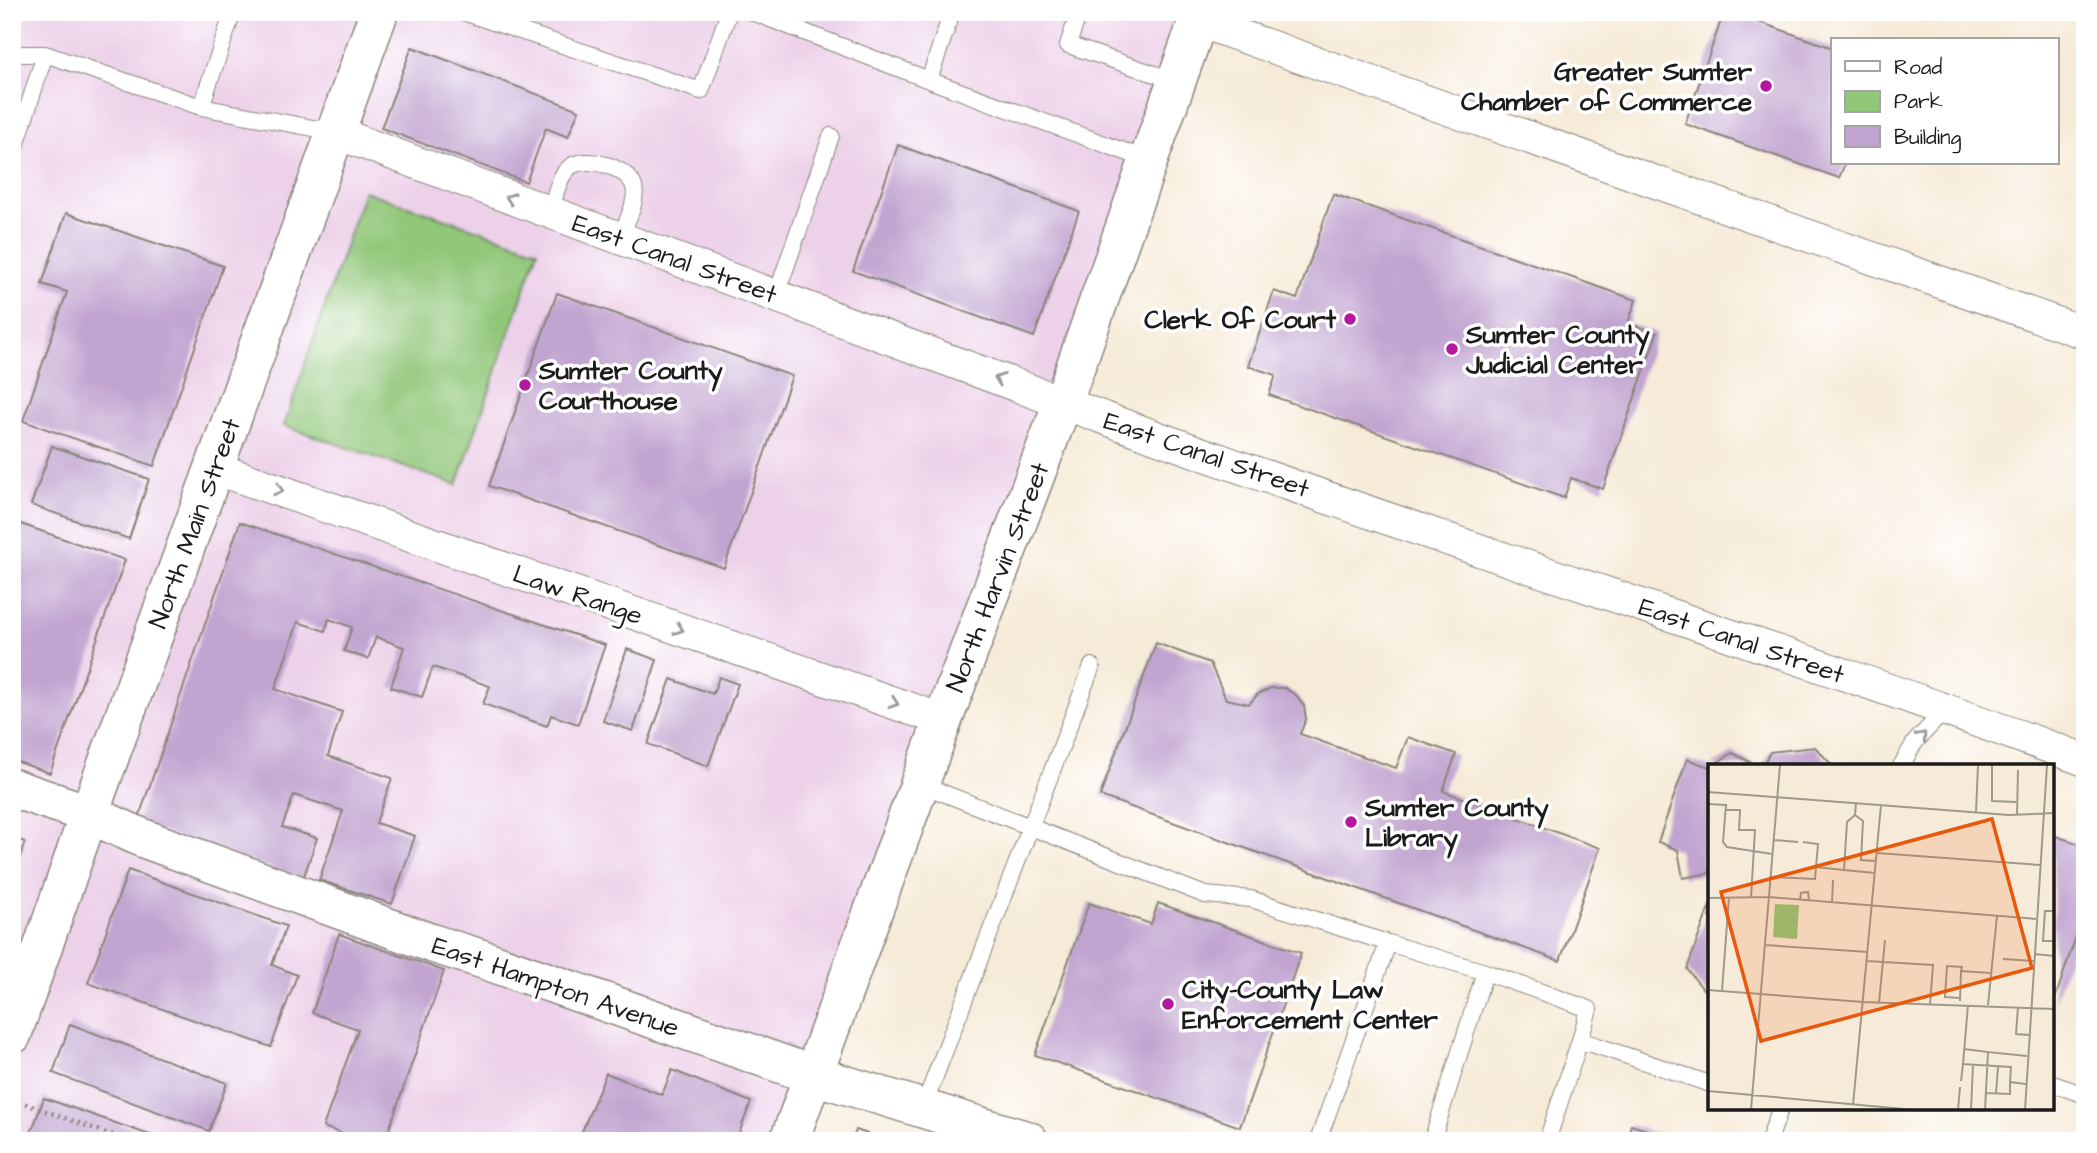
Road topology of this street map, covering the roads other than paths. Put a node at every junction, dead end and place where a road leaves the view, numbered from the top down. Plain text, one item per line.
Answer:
1 (233, 12) edge
2 (379, 12) edge
3 (463, 12) edge
4 (729, 12) edge
5 (752, 12) edge
6 (952, 12) edge
7 (1079, 12) edge
8 (1199, 17) edge
9 (12, 54) edge
10 (46, 54) junction
11 (929, 80) junction
12 (1176, 82) junction
13 (201, 107) junction
14 (334, 132) junction
15 (831, 136) dead end
16 (12, 158) edge
17 (1148, 160) junction
18 (550, 213) junction
19 (620, 238) junction
20 (776, 296) junction
21 (2085, 333) edge
22 (1063, 402) junction
23 (214, 468) junction
24 (1092, 666) dead end
25 (1946, 709) junction
26 (943, 720) junction
27 (2085, 760) edge
28 (1902, 764) edge
29 (920, 784) junction
30 (12, 788) edge
31 (89, 814) junction
32 (1031, 827) junction
33 (1388, 943) junction
34 (1485, 972) junction
35 (12, 1035) edge
36 (1580, 1040) junction
37 (813, 1075) junction
38 (1708, 1083) edge
39 (2055, 1085) edge
40 (2085, 1095) edge
41 (923, 1108) junction
42 (1779, 1111) edge
43 (789, 1141) edge
44 (1029, 1141) edge
45 (1318, 1141) edge
46 (1432, 1141) edge
47 (1547, 1141) edge
48 (1769, 1141) edge

1 - 13 lane
2 - 14 main road, North Main Street
3 - 4 lane
5 - 11 lane
6 - 11 lane
7 - 12 lane
8 - 12 main road, North Harvin Street
8 - 21 street
9 - 10 lane
10 - 13 lane
10 - 16 lane
11 - 17 lane
12 - 17 main road, North Harvin Street
13 - 14 lane
18 -> 14 street, East Canal Street
14 - 23 main road, North Main Street
15 - 20 lane
17 - 22 main road, North Harvin Street
18 - 19 street, East Canal Street
18 - 19 lane
19 - 20 street, East Canal Street
22 -> 20 street, East Canal Street
22 - 25 street, East Canal Street
22 - 26 main road, North Harvin Street
23 -> 26 street, Law Range
23 - 31 main road, North Main Street
24 - 32 lane
25 - 27 street, East Canal Street
28 -> 25 lane
26 - 29 main road, North Harvin Street
29 - 32 lane
29 - 37 main road, North Harvin Street
30 - 31 main road, East Hampton Avenue
31 - 35 main road, North Main Street
31 - 37 main road, East Hampton Avenue
32 - 33 lane
32 - 41 lane
33 - 34 lane
33 - 45 lane
34 - 36 lane
34 - 46 lane
36 - 38 lane
36 - 47 lane
37 - 41 main road, East Hampton Avenue
37 - 43 main road, North Harvin Street
39 - 40 lane
41 - 44 main road, East Hampton Avenue
42 - 48 lane

